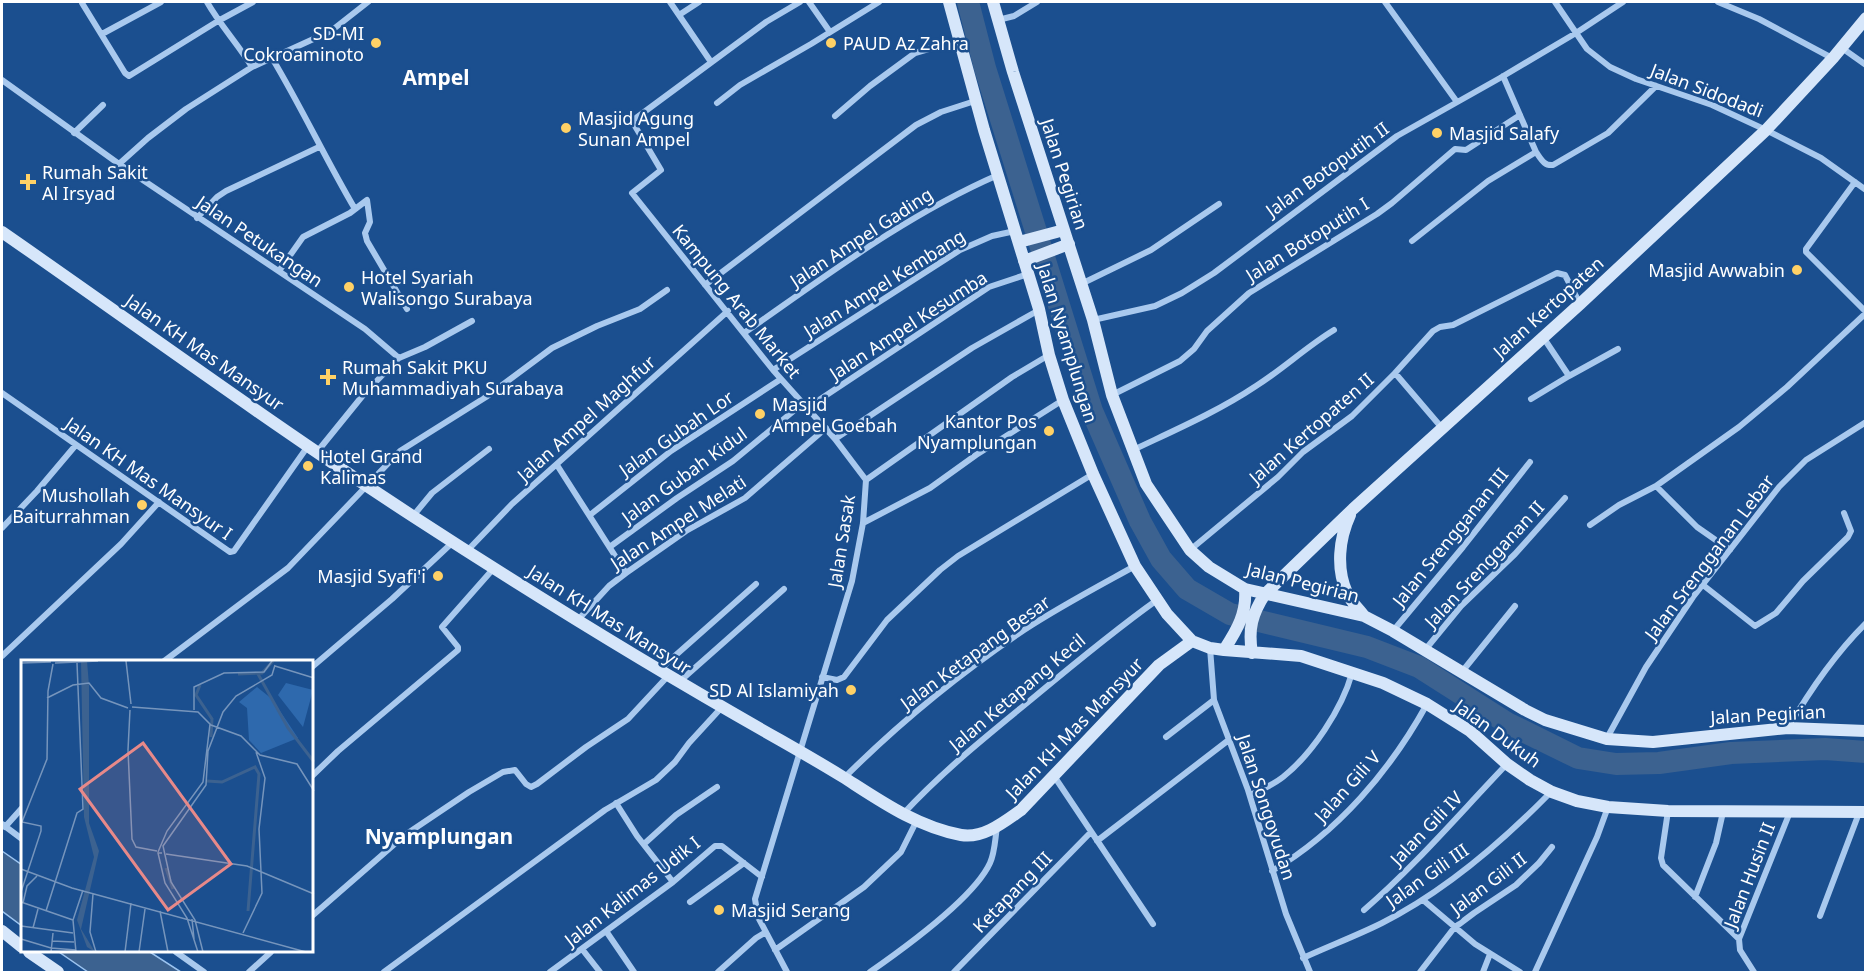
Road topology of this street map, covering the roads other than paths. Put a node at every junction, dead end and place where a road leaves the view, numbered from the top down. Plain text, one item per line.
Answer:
1 (161, 2) edge
2 (207, 2) edge
3 (253, 2) edge
4 (368, 2) edge
5 (669, 2) edge
6 (699, 2) edge
7 (800, 2) edge
8 (809, 2) edge
9 (879, 2) edge
10 (949, 2) edge
11 (993, 2) edge
12 (1037, 2) edge
13 (1385, 2) edge
14 (1555, 2) edge
15 (1623, 2) edge
16 (1718, 2) edge
17 (82, 3) edge
18 (679, 15) junction
19 (1866, 18) edge
20 (998, 20) junction
21 (218, 21) junction
22 (830, 32) junction
23 (1576, 33) junction
24 (102, 34) junction
25 (961, 44) junction
26 (1837, 53) junction
27 (272, 58) junction
28 (711, 62) junction
29 (1866, 65) edge
30 (252, 67) junction
31 (1503, 76) junction
32 (2, 80) edge
33 (1656, 86) junction
34 (976, 101) junction
35 (1457, 102) junction
36 (717, 103) dead end
37 (103, 105) dead end
38 (835, 116) dead end
39 (1520, 116) junction
40 (1766, 130) junction
41 (74, 133) junction
42 (319, 147) junction
43 (1536, 152) junction
44 (119, 164) junction
45 (998, 175) junction
46 (1855, 182) junction
47 (1866, 190) edge
48 (1219, 204) dead end
49 (355, 209) junction
50 (197, 218) junction
51 (2, 232) edge
52 (1059, 232) junction
53 (1021, 237) junction
54 (1412, 241) dead end
55 (1065, 246) junction
56 (1027, 259) junction
57 (279, 271) junction
58 (1028, 274) junction
59 (1081, 284) junction
60 (705, 285) junction
61 (667, 290) dead end
62 (1580, 303) junction
63 (407, 309) dead end
64 (1039, 309) junction
65 (728, 311) junction
66 (1866, 313) edge
67 (1093, 320) junction
68 (472, 321) dead end
69 (1334, 330) dead end
70 (744, 333) junction
71 (1542, 337) junction
72 (1618, 349) dead end
73 (1049, 355) junction
74 (399, 358) junction
75 (774, 370) junction
76 (1395, 373) junction
77 (1569, 376) junction
78 (781, 380) junction
79 (2, 393) edge
80 (1113, 395) junction
81 (1531, 399) dead end
82 (1063, 400) junction
83 (804, 406) junction
84 (1866, 422) edge
85 (826, 428) junction
86 (1442, 428) junction
87 (835, 439) junction
88 (75, 446) junction
89 (313, 448) junction
90 (489, 448) dead end
91 (1133, 450) junction
92 (1530, 462) dead end
93 (557, 465) junction
94 (1093, 474) junction
95 (866, 480) junction
96 (368, 486) junction
97 (1656, 486) junction
98 (1565, 498) dead end
99 (159, 502) junction
100 (1353, 508) junction
101 (1844, 513) dead end
102 (590, 515) junction
103 (413, 516) junction
104 (863, 523) junction
105 (1590, 525) dead end
106 (2, 528) edge
107 (454, 542) junction
108 (610, 546) junction
109 (1190, 550) junction
110 (1730, 550) junction
111 (467, 551) junction
112 (1135, 566) junction
113 (494, 568) junction
114 (626, 573) junction
115 (756, 584) dead end
116 (1703, 585) junction
117 (1245, 588) junction
118 (784, 589) dead end
119 (1265, 594) junction
120 (1157, 600) junction
121 (1251, 605) junction
122 (1515, 606) dead end
123 (1364, 616) junction
124 (577, 621) junction
125 (1866, 623) edge
126 (1244, 628) junction
127 (1393, 631) junction
128 (1192, 641) junction
129 (1210, 648) junction
130 (1224, 650) junction
131 (1425, 650) junction
132 (1252, 653) junction
133 (2, 656) edge
134 (166, 660) edge
135 (314, 665) edge
136 (1353, 672) junction
137 (1461, 673) junction
138 (668, 676) junction
139 (822, 677) junction
140 (1214, 700) junction
141 (1427, 704) junction
142 (722, 707) junction
143 (1788, 728) junction
144 (1866, 731) edge
145 (1166, 737) dead end
146 (1230, 739) junction
147 (1607, 739) junction
148 (801, 751) junction
149 (1507, 764) junction
150 (314, 774) edge
151 (1054, 776) junction
152 (844, 778) junction
153 (717, 787) dead end
154 (1552, 792) junction
155 (1250, 795) junction
156 (616, 803) junction
157 (1608, 807) junction
158 (21, 809) edge
159 (1668, 811) junction
160 (1723, 812) junction
161 (1790, 812) junction
162 (1862, 813) edge
163 (903, 814) junction
164 (917, 820) junction
165 (4, 825) edge
166 (997, 826) junction
167 (1091, 832) junction
168 (21, 838) edge
169 (1097, 841) junction
170 (644, 844) junction
171 (1552, 847) dead end
172 (744, 864) junction
173 (1272, 871) junction
174 (762, 877) junction
175 (673, 882) junction
176 (1695, 897) junction
177 (1423, 900) junction
178 (690, 902) dead end
179 (1364, 910) dead end
180 (314, 914) edge
181 (1820, 916) dead end
182 (1153, 924) dead end
183 (1454, 928) junction
184 (2, 931) edge
185 (606, 931) junction
186 (766, 932) junction
187 (1739, 939) junction
188 (21, 946) edge
189 (582, 949) junction
190 (775, 950) junction
191 (32, 953) edge
192 (179, 953) edge
193 (269, 953) edge
194 (1490, 954) junction
195 (1303, 958) junction
196 (58, 972) edge
197 (204, 972) edge
198 (249, 972) edge
199 (384, 972) edge
200 (550, 972) edge
201 (600, 972) edge
202 (634, 972) edge
203 (718, 972) edge
204 (787, 972) edge
205 (870, 972) edge
206 (954, 972) edge
207 (1310, 972) edge
208 (1420, 972) edge
209 (1483, 972) edge
210 (1520, 972) edge
211 (1535, 972) edge
212 (1754, 972) edge

1 - 24 street
2 - 21 street
3 - 21 street
4 - 27 street
5 - 18 street
6 - 18 street
7 - 28 street
8 - 22 street
9 - 22 street
10 - 25 main road, Jalan Nyamplungan
11 - 20 main road, Jalan Pegirian
12 - 20 street
13 - 35 street
14 - 23 street, Jalan Sidodadi
15 - 23 street, Jalan Botoputih II
16 - 26 street
17 - 24 street
18 - 28 street
19 - 26 main road, Jalan Kertopaten
20 - 52 main road, Jalan Pegirian
21 - 24 street
21 - 30 street
22 - 36 street
23 - 31 street, Jalan Botoputih II
23 - 33 street, Jalan Sidodadi
25 - 34 main road, Jalan Nyamplungan
25 - 38 street
26 - 29 street
26 - 40 main road, Jalan Kertopaten
27 - 30 street
27 - 42 street
28 - 60 street, Kampung Arab Market
30 - 44 street
31 - 35 street, Jalan Botoputih II
31 - 39 street
32 - 41 street, Jalan Petukangan
33 - 40 street, Jalan Sidodadi
33 - 43 street
34 - 45 main road, Jalan Nyamplungan
34 - 60 street
35 - 67 street, Jalan Botoputih II
37 - 41 street
39 - 43 street
39 - 80 street, Jalan Botoputih I
40 - 46 street, Jalan Sidodadi
40 - 62 main road, Jalan Kertopaten
41 - 44 street, Jalan Petukangan
42 - 49 street
42 - 50 street
43 - 54 street
44 - 50 street, Jalan Petukangan
45 - 53 main road, Jalan Nyamplungan
45 - 70 street, Jalan Ampel Gading
46 - 47 street, Jalan Sidodadi
46 - 66 street
48 - 59 street
49 - 57 street
49 - 63 street
50 - 57 street, Jalan Petukangan
51 - 89 main road, Jalan KH Mas Mansyur
52 - 53 main road
52 - 55 main road, Jalan Pegirian
53 - 56 main road, Jalan Nyamplungan
53 - 75 street, Jalan Ampel Kembang
55 - 56 main road
55 - 59 main road, Jalan Pegirian
56 - 58 main road, Jalan Nyamplungan
57 - 74 street, Jalan Petukangan
58 - 64 main road, Jalan Nyamplungan
58 - 83 street, Jalan Ampel Kesumba
59 - 67 main road, Jalan Pegirian
60 - 65 street, Kampung Arab Market
61 - 96 street
62 - 71 main road, Jalan Kertopaten
62 - 76 street
64 - 73 main road, Jalan Nyamplungan
64 - 87 street
65 - 70 street, Kampung Arab Market
65 - 93 street, Jalan Ampel Maghfur
66 - 97 street
67 - 80 main road, Jalan Pegirian
68 - 74 street
69 - 91 street
70 - 75 street, Kampung Arab Market
71 - 77 street
71 - 86 main road, Jalan Kertopaten
72 - 77 street
73 - 82 main road, Jalan Nyamplungan
73 - 95 street, Jalan Sasak
74 - 89 street
75 - 78 street, Kampung Arab Market
76 - 86 street, Jalan Kertopaten II
76 - 109 street, Jalan Kertopaten II
77 - 81 street
78 - 83 street, Kampung Arab Market
78 - 102 street, Jalan Gubah Lor
79 - 88 street, Jalan KH Mas Mansyur I
80 - 91 main road, Jalan Pegirian
82 - 94 main road, Jalan Nyamplungan
82 - 104 street
83 - 85 street, Kampung Arab Market
83 - 108 street, Jalan Gubah Kidul
84 - 110 street, Jalan Srengganan Lebar
85 - 87 street, Kampung Arab Market
85 - 114 street, Jalan Ampel Melati
86 - 100 main road, Jalan Kertopaten
87 - 95 street, Kampung Arab Market
88 - 99 street, Jalan KH Mas Mansyur I
88 - 106 street
89 - 96 main road, Jalan KH Mas Mansyur
89 - 99 street, Jalan KH Mas Mansyur I
90 - 103 street
91 - 109 main road, Jalan Pegirian
92 - 127 street, Jalan Srengganan III
93 - 102 street
93 - 111 street, Jalan Ampel Maghfur
94 - 112 main road, Jalan Nyamplungan
94 - 139 street
95 - 104 street, Jalan Sasak
96 - 103 main road, Jalan KH Mas Mansyur
96 - 134 street
97 - 105 street
97 - 110 street
98 - 131 street, Jalan Srengganan II
99 - 133 street
100 - 119 main road, Jalan Kertopaten
100 - 123 main road, Jalan Kertopaten
101 - 116 street
102 - 108 street
103 - 107 main road, Jalan KH Mas Mansyur
104 - 139 street, Jalan Sasak
107 - 111 main road, Jalan KH Mas Mansyur
107 - 135 street
108 - 114 street
109 - 117 main road, Jalan Pegirian
110 - 116 street, Jalan Srengganan Lebar
111 - 113 main road, Jalan KH Mas Mansyur
112 - 120 main road, Jalan Nyamplungan
112 - 152 street, Jalan Ketapang Besar
113 - 124 main road, Jalan KH Mas Mansyur
113 - 150 street
114 - 124 street, Jalan Ampel Melati
115 - 138 street
116 - 147 street, Jalan Srengganan Lebar
117 - 119 main road, Jalan Pegirian
117 - 121 main road
118 - 138 street
119 - 121 main road, Jalan Kertopaten
119 - 123 main road, Jalan Pegirian
120 - 128 main road, Jalan Nyamplungan
120 - 163 street, Jalan Ketapang Kecil
121 - 126 main road
122 - 137 street
123 - 127 main road, Jalan Pegirian
124 - 138 main road, Jalan KH Mas Mansyur
125 - 143 street
126 - 130 main road
126 - 132 main road
127 - 131 main road, Jalan Pegirian
128 - 129 main road, Jalan Nyamplungan
128 - 151 main road, Jalan KH Mas Mansyur
129 - 130 main road, Jalan Nyamplungan
129 - 140 street, Jalan Songoyudan
130 - 132 main road, Jalan Dukuh
131 - 137 main road, Jalan Pegirian
132 - 136 main road, Jalan Dukuh
136 - 141 main road, Jalan Dukuh
136 - 155 street
137 - 147 main road, Jalan Pegirian
138 - 142 main road, Jalan KH Mas Mansyur
138 - 180 street
139 - 148 street, Jalan Sasak
140 - 145 street
140 - 146 street, Jalan Songoyudan
141 - 149 main road, Jalan Dukuh
141 - 173 street, Jalan Gili V
142 - 148 main road, Jalan KH Mas Mansyur
142 - 156 street
143 - 144 main road, Jalan Pegirian
143 - 147 main road, Jalan Pegirian
146 - 155 street, Jalan Songoyudan
146 - 169 street
148 - 152 main road, Jalan KH Mas Mansyur
148 - 174 street, Jalan Sasak
149 - 154 main road, Jalan Dukuh
149 - 179 street, Jalan Gili IV
151 - 166 main road, Jalan KH Mas Mansyur
151 - 167 street
152 - 163 main road, Jalan KH Mas Mansyur
153 - 170 street
154 - 157 main road, Jalan Dukuh
154 - 177 street, Jalan Gili III
155 - 173 street, Jalan Songoyudan
156 - 170 street
156 - 199 street
157 - 159 main road, Jalan Dukuh
157 - 211 street
158 - 165 street
159 - 160 main road, Jalan Dukuh
159 - 176 street
160 - 161 main road, Jalan Dukuh
160 - 176 street
161 - 162 main road, Jalan Dukuh
161 - 187 street, Jalan Husin II
162 - 181 street
163 - 164 main road, Jalan KH Mas Mansyur
164 - 166 main road, Jalan KH Mas Mansyur
164 - 190 street
165 - 168 street
166 - 205 street
167 - 169 street
167 - 206 street, Ketapang III
169 - 182 street
170 - 175 street
171 - 183 street, Jalan Gili II
172 - 174 street, Jalan Kalimas Udik I
172 - 175 street, Jalan Kalimas Udik I
172 - 178 street
173 - 195 street, Jalan Songoyudan
174 - 186 street, Jalan Sasak
175 - 185 street, Jalan Kalimas Udik I
176 - 187 street
177 - 183 street
177 - 195 street, Jalan Gili III
183 - 194 street
183 - 208 street, Jalan Gili II
184 - 188 main road
185 - 189 street, Jalan Kalimas Udik I
185 - 202 street
186 - 190 street, Jalan Sasak
186 - 203 street
187 - 212 street, Jalan Husin II
189 - 200 street, Jalan Kalimas Udik I
189 - 201 street
190 - 204 street, Jalan Sasak
191 - 196 main road
192 - 197 street
193 - 198 street
194 - 209 street
194 - 210 street
195 - 207 street, Jalan Songoyudan

